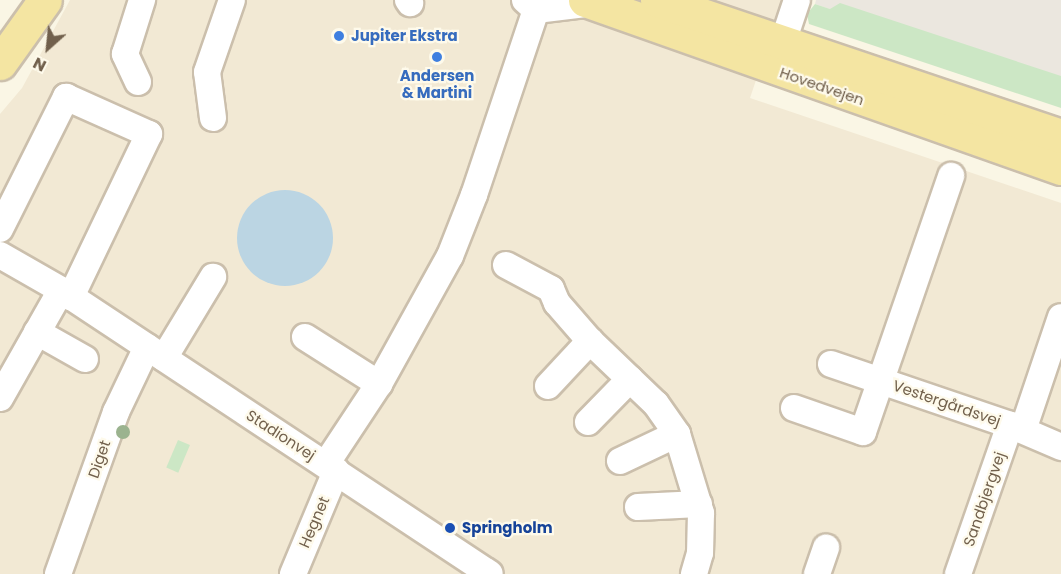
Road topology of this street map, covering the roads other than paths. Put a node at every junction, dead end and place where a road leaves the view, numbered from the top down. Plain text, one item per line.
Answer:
1 (24, 0) edge
2 (45, 0) edge
3 (142, 0) edge
4 (232, 0) edge
5 (657, 0) edge
6 (797, 0) edge
7 (589, 2) edge
8 (530, 5) edge
9 (783, 42) junction
10 (0, 46) edge
11 (0, 63) edge
12 (138, 82) dead end
13 (213, 118) dead end
14 (1061, 136) edge
15 (1061, 168) edge
16 (951, 176) dead end
17 (0, 229) edge
18 (0, 239) edge
19 (0, 255) edge
20 (506, 266) dead end
21 (213, 277) dead end
22 (62, 290) junction
23 (1061, 317) edge
24 (38, 332) junction
25 (305, 337) dead end
26 (590, 341) junction
27 (155, 352) junction
28 (86, 359) dead end
29 (831, 364) dead end
30 (630, 379) junction
31 (880, 381) junction
32 (379, 384) junction
33 (548, 386) dead end
34 (0, 398) edge
35 (794, 408) dead end
36 (588, 422) dead end
37 (1016, 428) junction
38 (677, 434) junction
39 (1061, 447) edge
40 (620, 461) dead end
41 (331, 468) junction
42 (699, 504) junction
43 (638, 507) dead end
44 (826, 548) dead end
45 (58, 574) edge
46 (292, 574) edge
47 (490, 574) edge
48 (694, 574) edge
49 (817, 574) edge
50 (958, 574) edge

1 - 10 main road
2 - 11 main road
3 - 12 street
4 - 13 street
5 - 9 main road, Hovedvejen
6 - 9 street
7 - 8 street
7 - 15 main road, Hovedvejen
8 - 32 street
9 - 14 main road, Hovedvejen
16 - 31 street
17 - 22 street
18 - 22 street, Stadionvej
19 - 22 street, Stadionvej
20 - 26 street
21 - 27 street, Diget
22 - 24 street
22 - 27 street, Stadionvej
23 - 37 street, Sandbjergvej
24 - 28 street
24 - 34 street
25 - 32 street
26 - 30 street
26 - 33 street
27 - 41 street, Stadionvej
27 - 45 street, Diget
29 - 31 street, Vestergårdsvej
30 - 36 street
30 - 38 street
31 - 35 street
31 - 37 street, Vestergårdsvej
32 - 41 street
37 - 39 street, Vestergårdsvej
37 - 50 street, Sandbjergvej
38 - 40 street
38 - 42 street
41 - 46 street, Hegnet
41 - 47 street, Stadionvej
42 - 43 street
42 - 48 street
44 - 49 street

